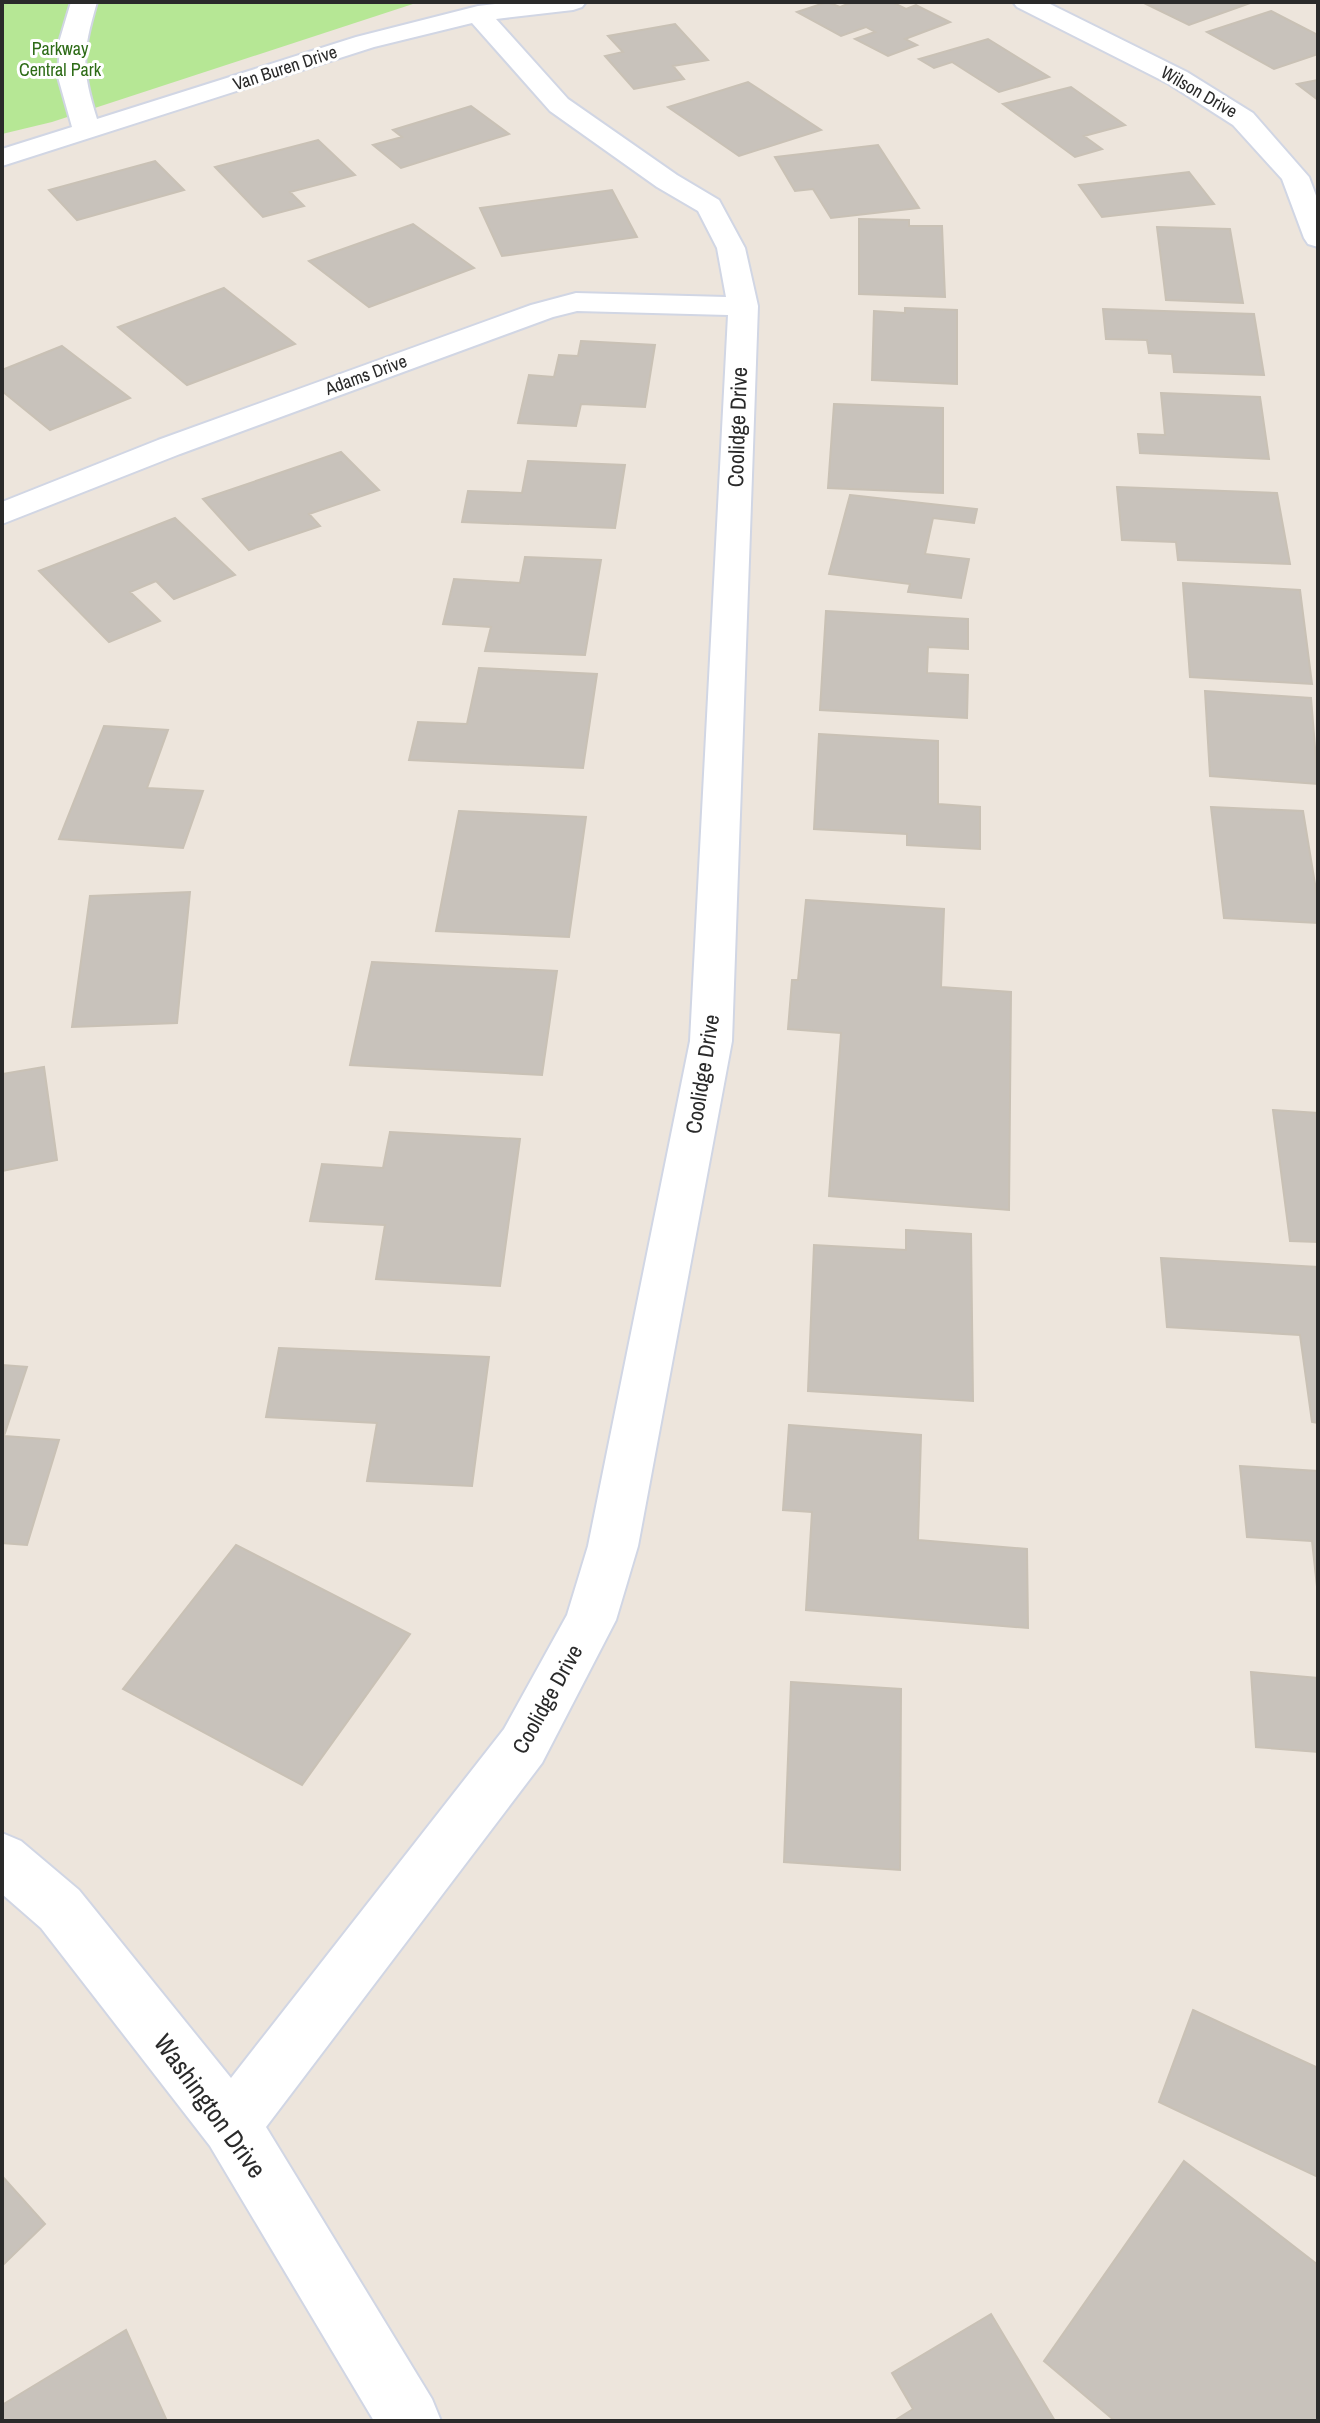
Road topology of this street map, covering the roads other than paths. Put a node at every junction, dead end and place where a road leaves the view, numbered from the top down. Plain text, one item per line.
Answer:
1 (84, 2) edge
2 (573, 2) edge
3 (1026, 2) edge
4 (478, 14) junction
5 (87, 131) junction
6 (2, 158) edge
7 (1318, 238) edge
8 (743, 306) junction
9 (2, 514) edge
10 (2, 1859) edge
11 (231, 2125) junction
12 (410, 2421) edge

1 - 5 street
2 - 4 street, Van Buren Drive
3 - 7 street, Wilson Drive
4 - 5 street, Van Buren Drive
4 - 8 street, Coolidge Drive
5 - 6 street, Van Buren Drive
8 - 9 street, Adams Drive
8 - 11 street, Coolidge Drive
10 - 11 street, Washington Drive
11 - 12 street, Washington Drive

